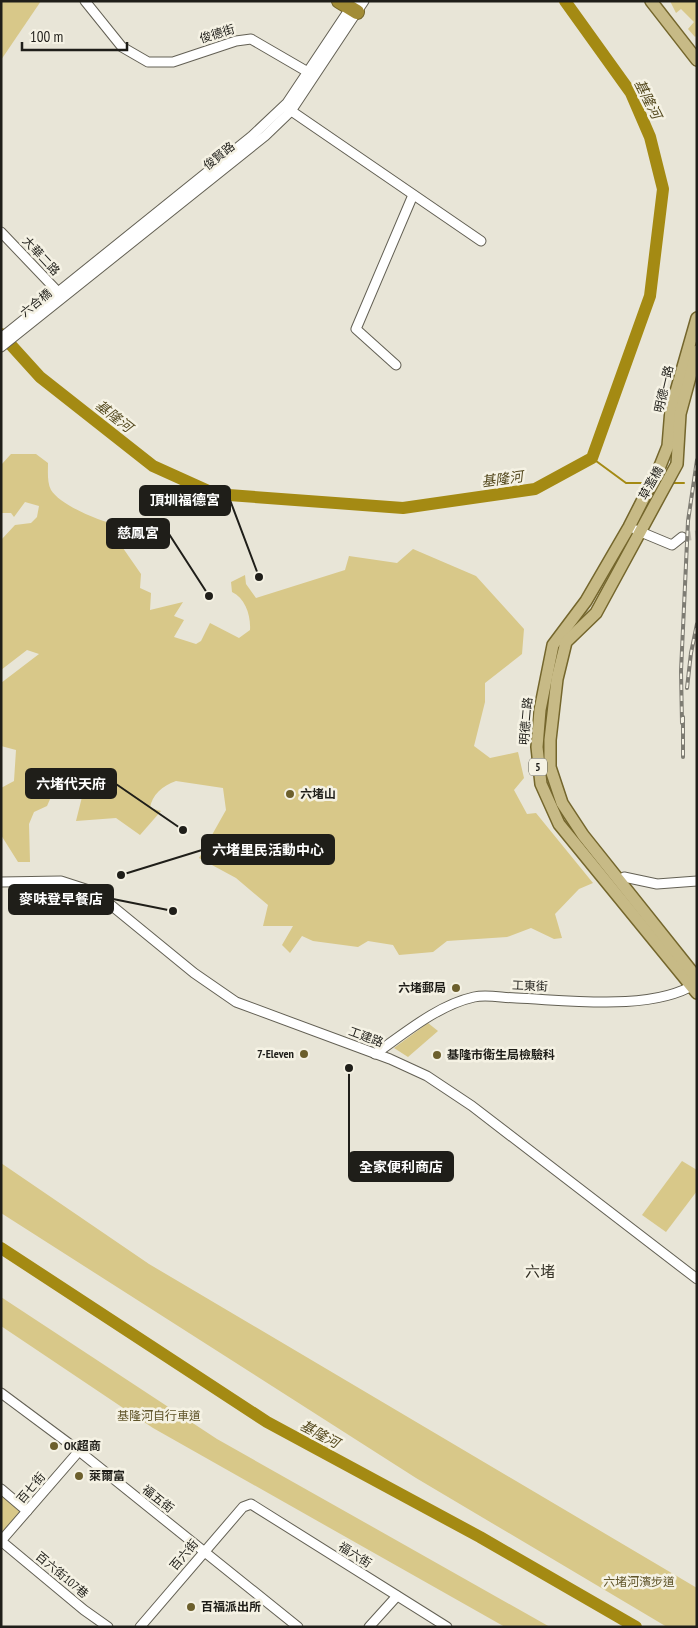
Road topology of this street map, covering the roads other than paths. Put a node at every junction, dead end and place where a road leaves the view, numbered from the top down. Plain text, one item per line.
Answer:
1 (85, 1) edge
2 (651, 1) edge
3 (659, 1) edge
4 (353, 4) edge
5 (697, 49) edge
6 (697, 60) edge
7 (312, 74) junction
8 (287, 108) junction
9 (413, 195) junction
10 (1, 232) edge
11 (480, 241) dead end
12 (60, 295) junction
13 (697, 318) edge
14 (1, 338) edge
15 (1, 347) edge
16 (697, 350) edge
17 (396, 365) dead end
18 (677, 464) joint
19 (660, 466) joint
20 (635, 513) joint
21 (649, 515) joint
22 (634, 529) junction
23 (682, 538) tunnel mouth
24 (624, 877) dead end
25 (697, 881) edge
26 (1, 882) edge
27 (695, 985) edge
28 (375, 1054) junction
29 (697, 1279) edge
30 (1, 1393) edge
31 (79, 1451) junction
32 (1, 1489) edge
33 (251, 1504) joint
34 (27, 1511) junction
35 (1, 1541) edge
36 (204, 1551) junction
37 (397, 1596) junction
38 (108, 1627) edge
39 (140, 1627) edge
40 (298, 1627) edge
41 (369, 1627) edge
42 (447, 1627) edge

1 - 7 street, 俊德街
2 - 6 main road
3 - 5 main road
4 - 7 street, 俊賢路
7 - 8 street, 俊賢路
8 - 9 street
8 - 12 street, 俊賢路
9 - 11 street
9 - 17 street
10 - 12 street, 大華二路
12 - 14 street, 六合橋
12 - 15 street, 六合橋
13 - 19 main road, 明德一路 / 5
16 - 18 main road, 明德一路 / 5
18 - 21 main road, 草濫橋 / 5
19 - 20 main road, 草濫橋 / 5
20 - 22 main road, 明德二路 / 5
21 - 22 main road, 明德二路 / 5
22 - 23 street
22 - 27 main road, 明德二路 / 5
24 - 25 street
26 - 28 street, 工建路
27 - 28 street, 工東街
28 - 29 street, 工建路
30 - 31 street, 福五街
31 - 34 street, 百七街
31 - 36 street, 福五街
32 - 34 street
33 - 36 street, 百六街
33 - 37 street, 福六街
34 - 35 street, 百七街
35 - 38 street, 百六街107巷
36 - 39 street, 百六街
36 - 40 street, 福五街
37 - 41 street
37 - 42 street, 福六街

